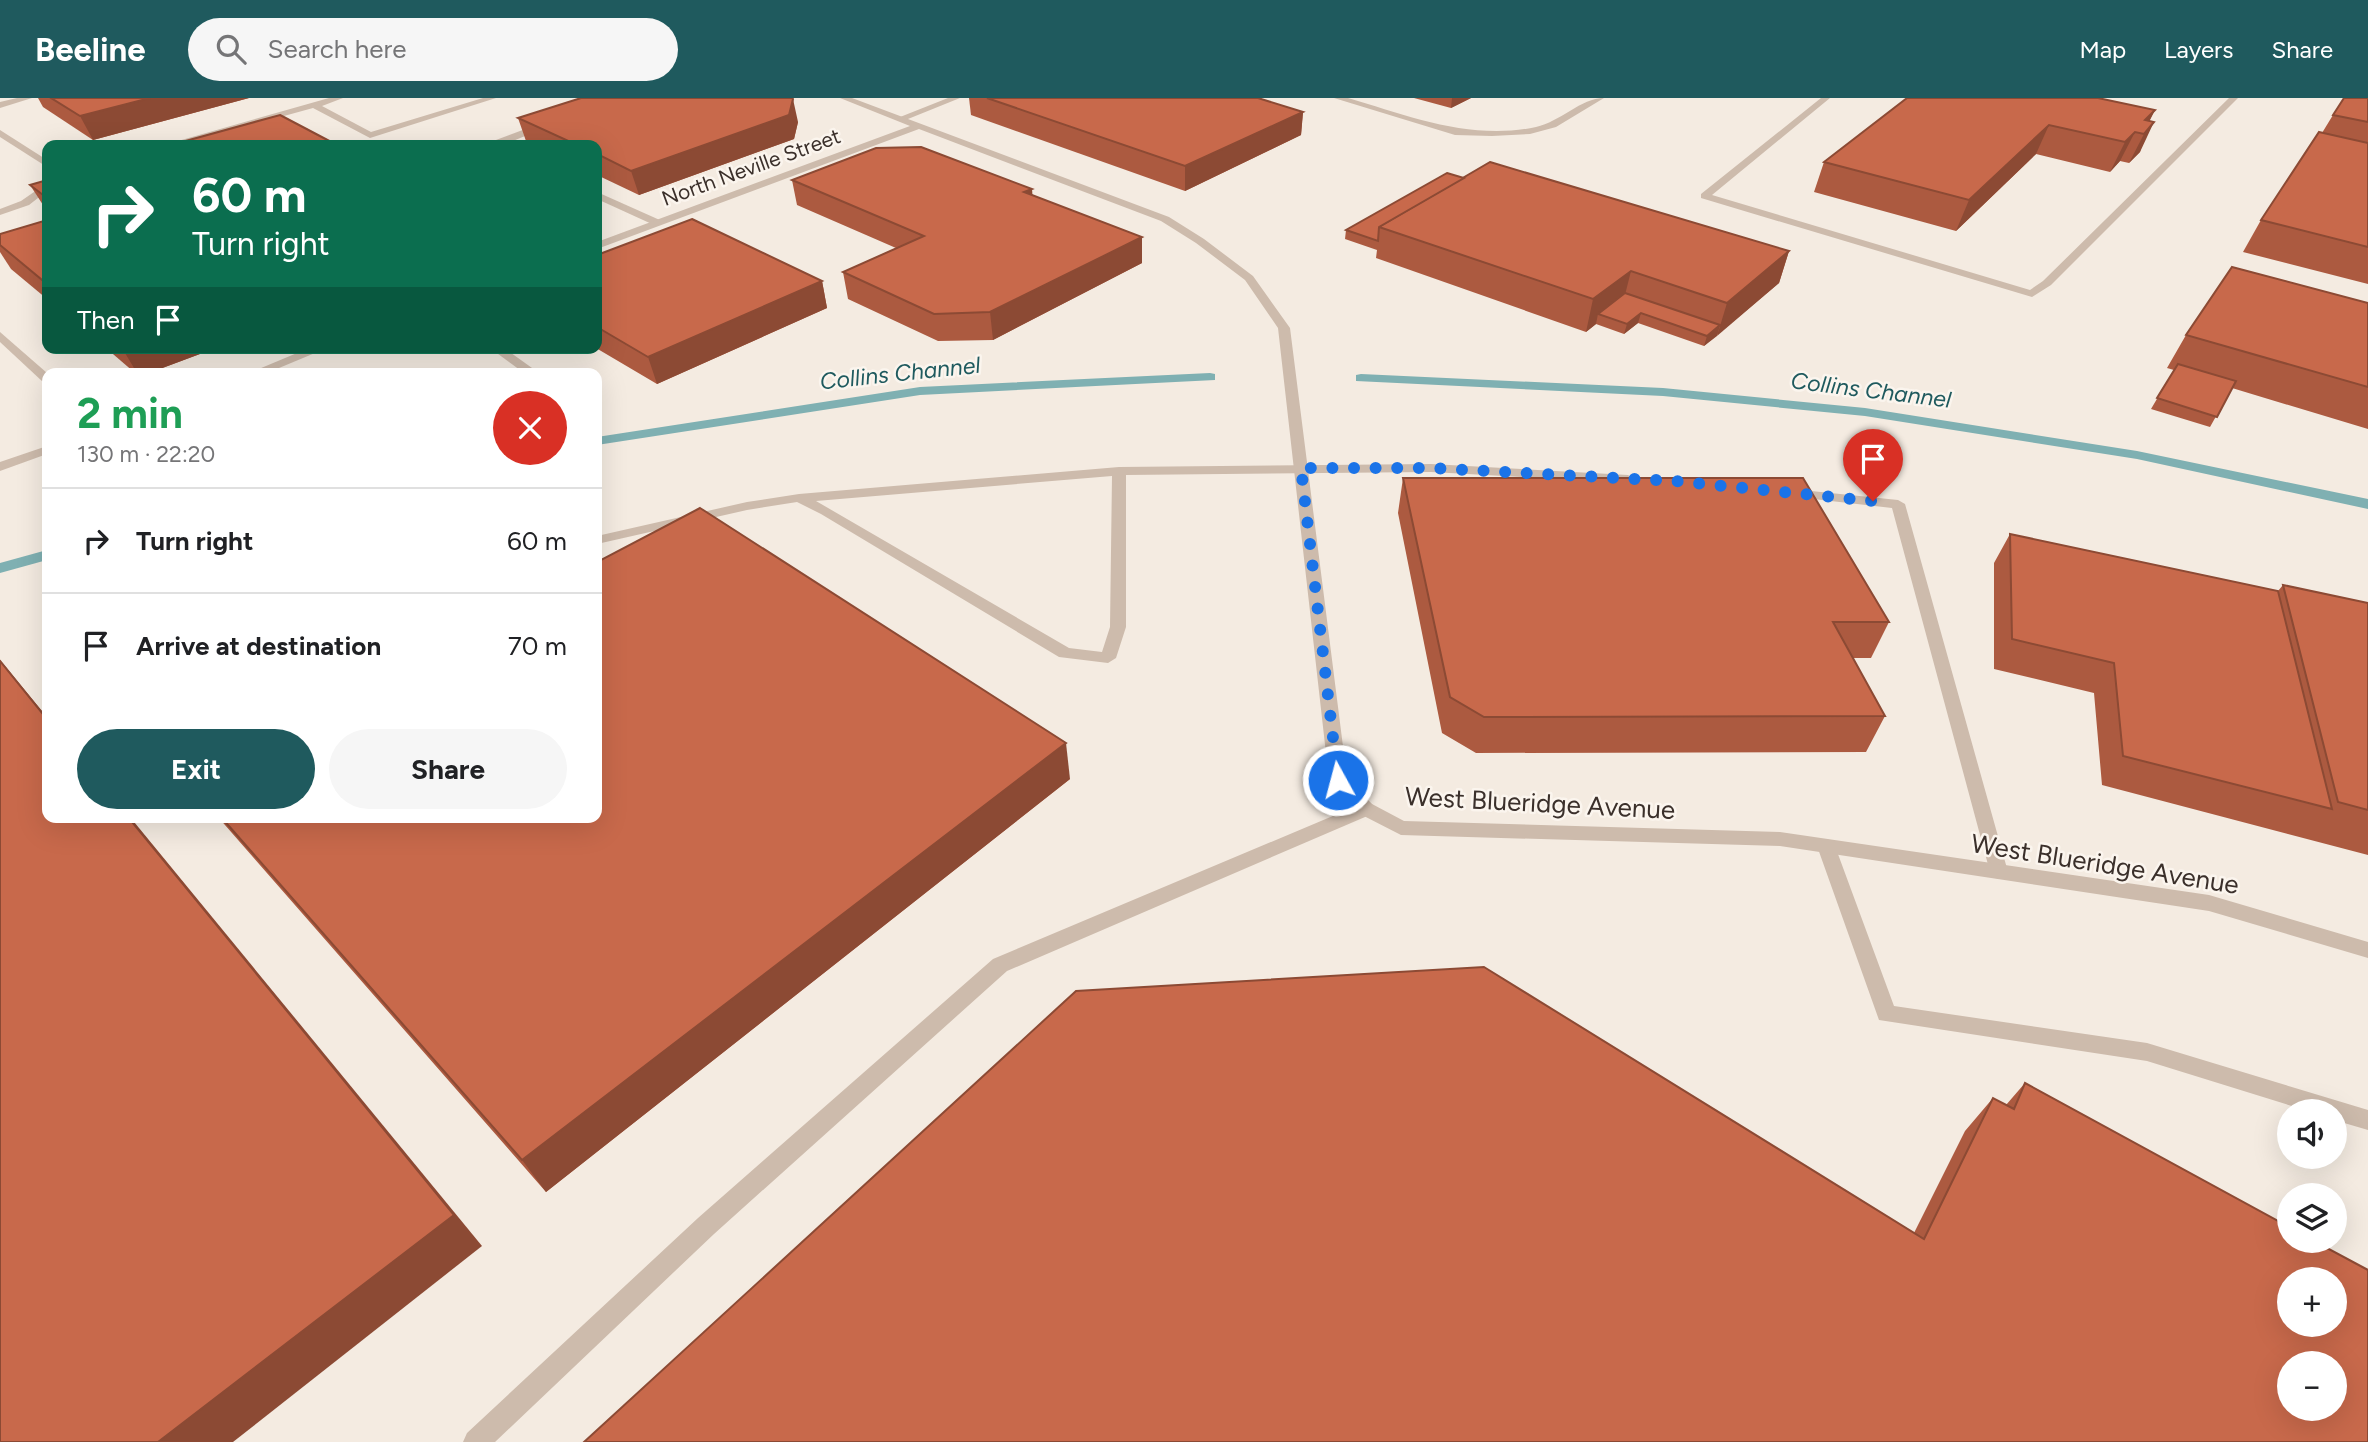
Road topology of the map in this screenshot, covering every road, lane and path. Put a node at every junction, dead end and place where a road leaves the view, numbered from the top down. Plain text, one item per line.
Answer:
1 (28, 98) edge
2 (339, 98) edge
3 (492, 98) edge
4 (844, 98) edge
5 (956, 98) edge
6 (1338, 98) edge
7 (1600, 98) edge
8 (1826, 98) edge
9 (2232, 98) edge
10 (0, 105) edge
11 (314, 105) junction
12 (900, 119) junction
13 (556, 122) edge
14 (919, 127) junction
15 (0, 133) edge
16 (187, 140) edge
17 (502, 140) edge
18 (42, 161) edge
19 (42, 190) edge
20 (602, 197) edge
21 (0, 212) edge
22 (658, 223) junction
23 (602, 244) edge
24 (0, 336) edge
25 (305, 354) edge
26 (505, 354) edge
27 (268, 368) edge
28 (526, 368) edge
29 (42, 374) edge
30 (42, 452) edge
31 (0, 467) edge
32 (1301, 468) junction
33 (1119, 471) junction
34 (1647, 480) edge
35 (1779, 492) edge
36 (799, 498) junction
37 (602, 539) edge
38 (1366, 809) junction
39 (1826, 846) junction
40 (1999, 872) junction
41 (2368, 950) edge
42 (2368, 1120) edge
43 (476, 1442) edge

1 - 10 street
2 - 11 street
3 - 11 street
4 - 12 street, West Blueridge Avenue
5 - 12 street
6 - 7 street
8 - 9 street
11 - 16 street
12 - 14 street, West Blueridge Avenue
13 - 17 street
14 - 22 street, North Neville Street
14 - 32 street, West Blueridge Avenue
15 - 18 street
19 - 21 street
20 - 22 street
22 - 23 street, North Neville Street
24 - 29 street
25 - 27 street
26 - 28 street
30 - 31 street
32 - 33 street
32 - 34 street
32 - 38 street, West Blueridge Avenue
33 - 36 street
33 - 36 street
35 - 40 street
36 - 37 street
38 - 39 street, West Blueridge Avenue
38 - 43 street
39 - 40 street, West Blueridge Avenue
39 - 42 street
40 - 41 street, West Blueridge Avenue

